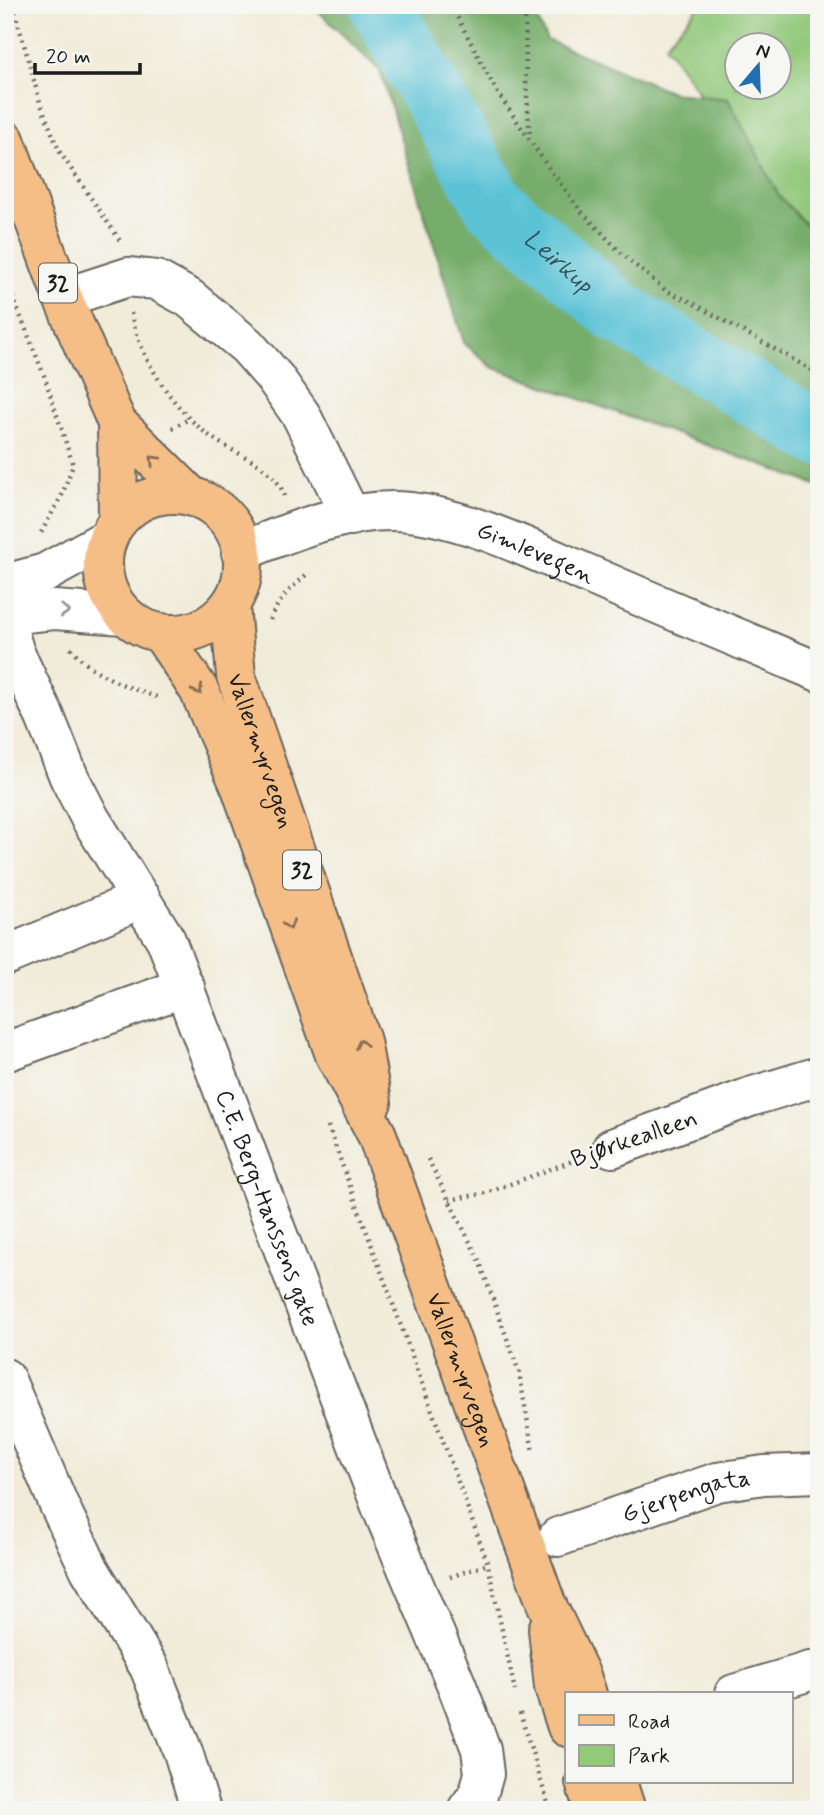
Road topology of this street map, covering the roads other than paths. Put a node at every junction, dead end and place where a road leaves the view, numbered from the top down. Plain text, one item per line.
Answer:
1 (5, 140) edge
2 (63, 298) junction
3 (117, 423) junction
4 (192, 497) junction
5 (351, 516) junction
6 (113, 529) junction
7 (241, 552) junction
8 (5, 584) edge
9 (230, 605) junction
10 (124, 615) junction
11 (5, 617) edge
12 (161, 633) junction
13 (819, 672) edge
14 (141, 899) junction
15 (5, 956) edge
16 (185, 987) junction
17 (5, 1052) edge
18 (819, 1076) edge
19 (377, 1135) junction
20 (612, 1148) road end
21 (5, 1378) edge
22 (819, 1473) edge
23 (558, 1537) dead end
24 (545, 1603) junction
25 (811, 1672) edge
26 (586, 1692) edge
27 (741, 1692) edge
28 (565, 1721) edge
29 (586, 1784) edge
30 (618, 1784) edge
31 (201, 1810) edge
32 (467, 1810) edge
33 (594, 1810) edge
34 (626, 1810) edge

1 - 2 main road, 32
2 - 3 main road, 32
2 - 5 street
4 -> 3 main road, 32
3 - 6 main road, 32
4 - 6 main road, 32
4 - 7 main road, 32
5 - 7 street, Gimlevegen
5 - 13 street, Gimlevegen
6 - 8 street
6 - 10 main road, 32
7 - 9 main road, 32
9 - 12 main road
19 -> 9 main road, Vallermyrvegen / 32
11 -> 10 street, C.E. Berg-Hanssens gate
10 - 12 main road
11 - 14 street, C.E. Berg-Hanssens gate
12 -> 19 main road, Vallermyrvegen / 32
14 - 15 street
14 - 16 street, C.E. Berg-Hanssens gate
16 - 17 street
16 - 32 street, C.E. Berg-Hanssens gate
18 - 20 street, Bjørkealleen
19 - 24 main road, Vallermyrvegen / 32
21 - 31 street
22 - 23 street, Gjerpengata
24 - 26 main road, Vallermyrvegen / 32
24 - 28 main road, Vallermyrvegen / 32
25 - 27 street
29 - 33 main road
30 - 34 main road

